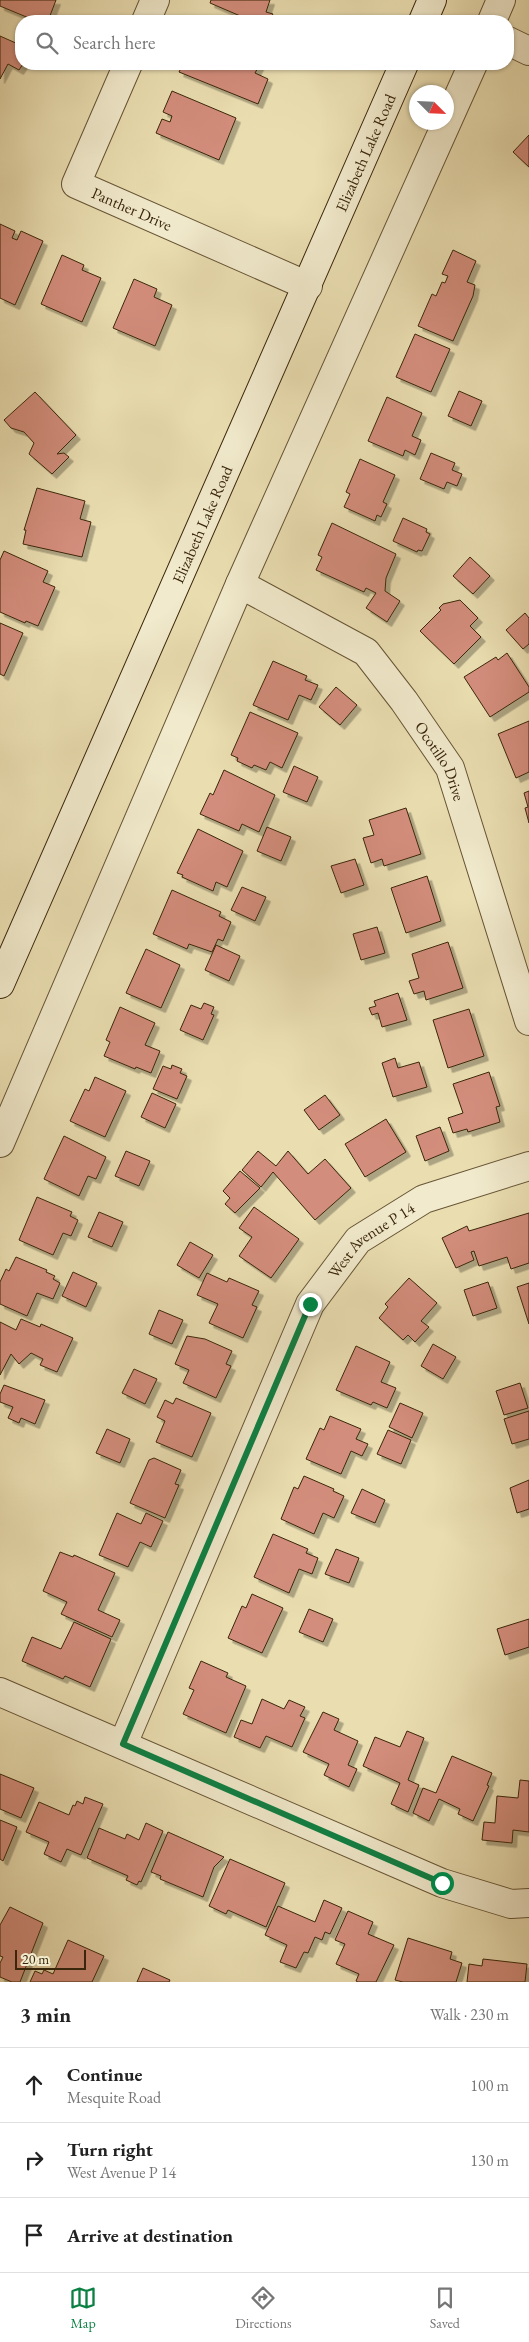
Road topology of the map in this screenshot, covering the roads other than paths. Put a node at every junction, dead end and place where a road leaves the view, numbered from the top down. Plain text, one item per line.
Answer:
1 (155, 0) edge
2 (432, 0) edge
3 (501, 0) edge
4 (149, 15) edge
5 (426, 15) edge
6 (495, 15) edge
7 (514, 44) edge
8 (529, 51) edge
9 (125, 70) edge
10 (401, 70) edge
11 (470, 70) edge
12 (308, 286) junction
13 (240, 584) junction
14 (0, 984) edge
15 (529, 1021) edge
16 (0, 1143) edge
17 (529, 1166) edge
18 (0, 1692) edge
19 (123, 1744) junction
20 (529, 1903) edge

1 - 4 street
2 - 5 street
3 - 6 street
7 - 8 street
9 - 12 street, Panther Drive
10 - 12 street, Elizabeth Lake Road
11 - 13 street
12 - 14 street, Elizabeth Lake Road
13 - 15 street, Ocotillo Drive
13 - 16 street
17 - 19 street, West Avenue P 14
18 - 19 street
19 - 20 street

